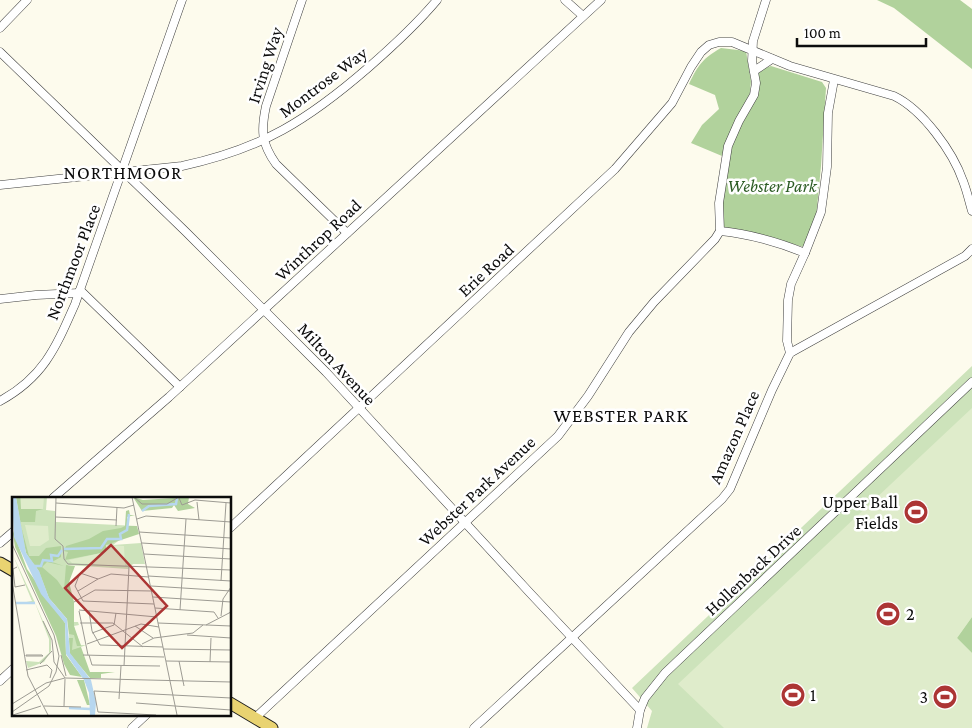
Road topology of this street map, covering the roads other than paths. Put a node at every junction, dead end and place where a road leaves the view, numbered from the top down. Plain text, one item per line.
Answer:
1 (27, 0) edge
2 (182, 0) edge
3 (302, 0) edge
4 (437, 0) edge
5 (565, 0) edge
6 (601, 0) edge
7 (766, 0) edge
8 (583, 16) junction
9 (0, 28) edge
10 (752, 50) junction
11 (0, 52) edge
12 (772, 60) junction
13 (754, 71) junction
14 (834, 80) junction
15 (263, 141) junction
16 (123, 172) junction
17 (0, 185) edge
18 (972, 211) edge
19 (720, 232) junction
20 (347, 233) junction
21 (972, 249) edge
22 (805, 254) junction
23 (79, 291) junction
24 (0, 298) edge
25 (264, 310) junction
26 (790, 353) junction
27 (972, 382) edge
28 (180, 387) junction
29 (0, 401) edge
30 (359, 409) junction
31 (54, 497) edge
32 (466, 523) junction
33 (231, 527) edge
34 (12, 533) edge
35 (0, 543) edge
36 (0, 563) edge
37 (12, 570) edge
38 (572, 638) junction
39 (12, 670) edge
40 (0, 681) edge
41 (231, 703) edge
42 (640, 710) junction
43 (145, 716) edge
44 (255, 718) junction
45 (132, 728) edge
46 (272, 728) edge
47 (474, 728) edge
48 (637, 728) edge

1 - 9 street
2 - 16 street, Northmoor Place
3 - 15 street, Irving Way
4 - 15 street, Montrose Way
5 - 8 street
6 - 8 street, Winthrop Road
7 - 10 street
8 - 20 street, Winthrop Road
10 - 12 street, Erie Road
10 - 13 street
10 - 30 street, Erie Road
11 - 16 street, Milton Avenue
12 - 13 street
12 - 14 street, Erie Road
13 - 19 street
14 - 18 street, Erie Road
14 - 22 street
15 - 16 street, Montrose Way
15 - 20 street
16 - 17 street, Montrose Way
16 - 23 street, Northmoor Place
16 - 25 street, Milton Avenue
19 - 22 street
19 - 32 street, Webster Park Avenue
20 - 25 street, Winthrop Road
21 - 26 street
22 - 26 street
23 - 24 street
23 - 28 street
23 - 29 street, Northmoor Place
25 - 28 street, Winthrop Road
25 - 30 street, Milton Avenue
26 - 38 street, Amazon Place
27 - 42 street, Hollenback Drive
28 - 31 street, Winthrop Road
30 - 32 street, Milton Avenue
30 - 33 street, Erie Road
32 - 38 street, Milton Avenue
32 - 44 street, Webster Park Avenue
34 - 35 street
36 - 37 main road
38 - 42 street, Milton Avenue
38 - 47 street, Amazon Place
39 - 40 street
41 - 44 main road
42 - 48 street, Hollenback Drive
43 - 45 street
44 - 46 main road

